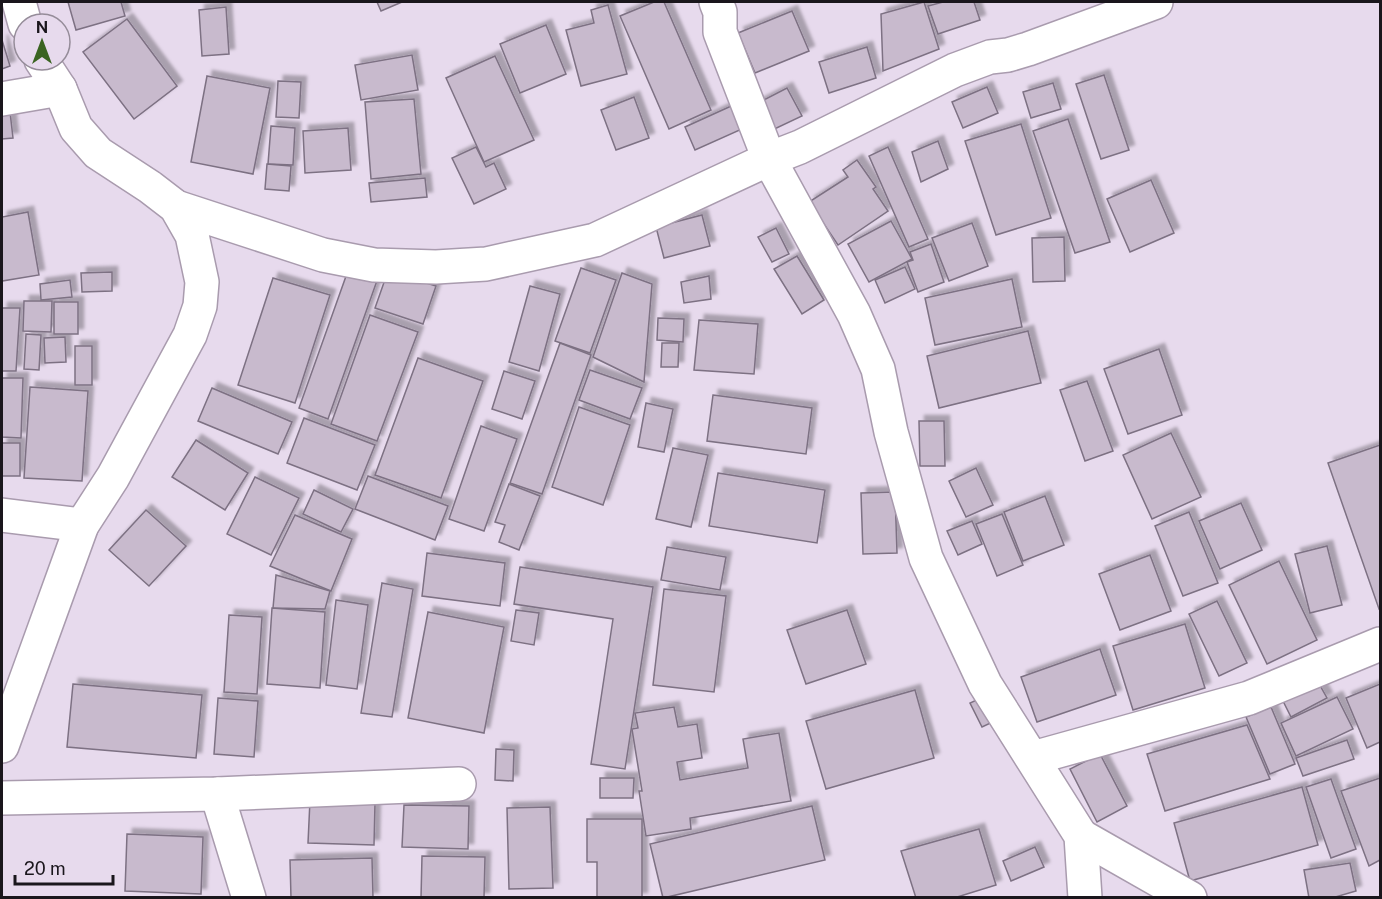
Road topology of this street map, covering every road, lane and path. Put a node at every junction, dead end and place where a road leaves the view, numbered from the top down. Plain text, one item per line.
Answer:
1 (716, 2) edge
2 (1156, 2) edge
3 (49, 72) edge
4 (60, 89) junction
5 (2, 99) edge
6 (769, 159) junction
7 (176, 207) junction
8 (2, 515) edge
9 (82, 525) junction
10 (1380, 644) edge
11 (2, 746) edge
12 (1033, 758) junction
13 (459, 784) dead end
14 (218, 794) junction
15 (2, 798) edge
16 (1081, 836) junction
17 (249, 897) edge
18 (1085, 897) edge
19 (1190, 897) edge

1 - 6 street
2 - 6 street
3 - 4 street
4 - 5 street
4 - 7 street
6 - 7 street
6 - 12 street
7 - 9 street
8 - 9 street
9 - 11 street
10 - 12 street
12 - 16 street
13 - 14 street
14 - 15 street
14 - 17 street
16 - 18 street
16 - 19 street

